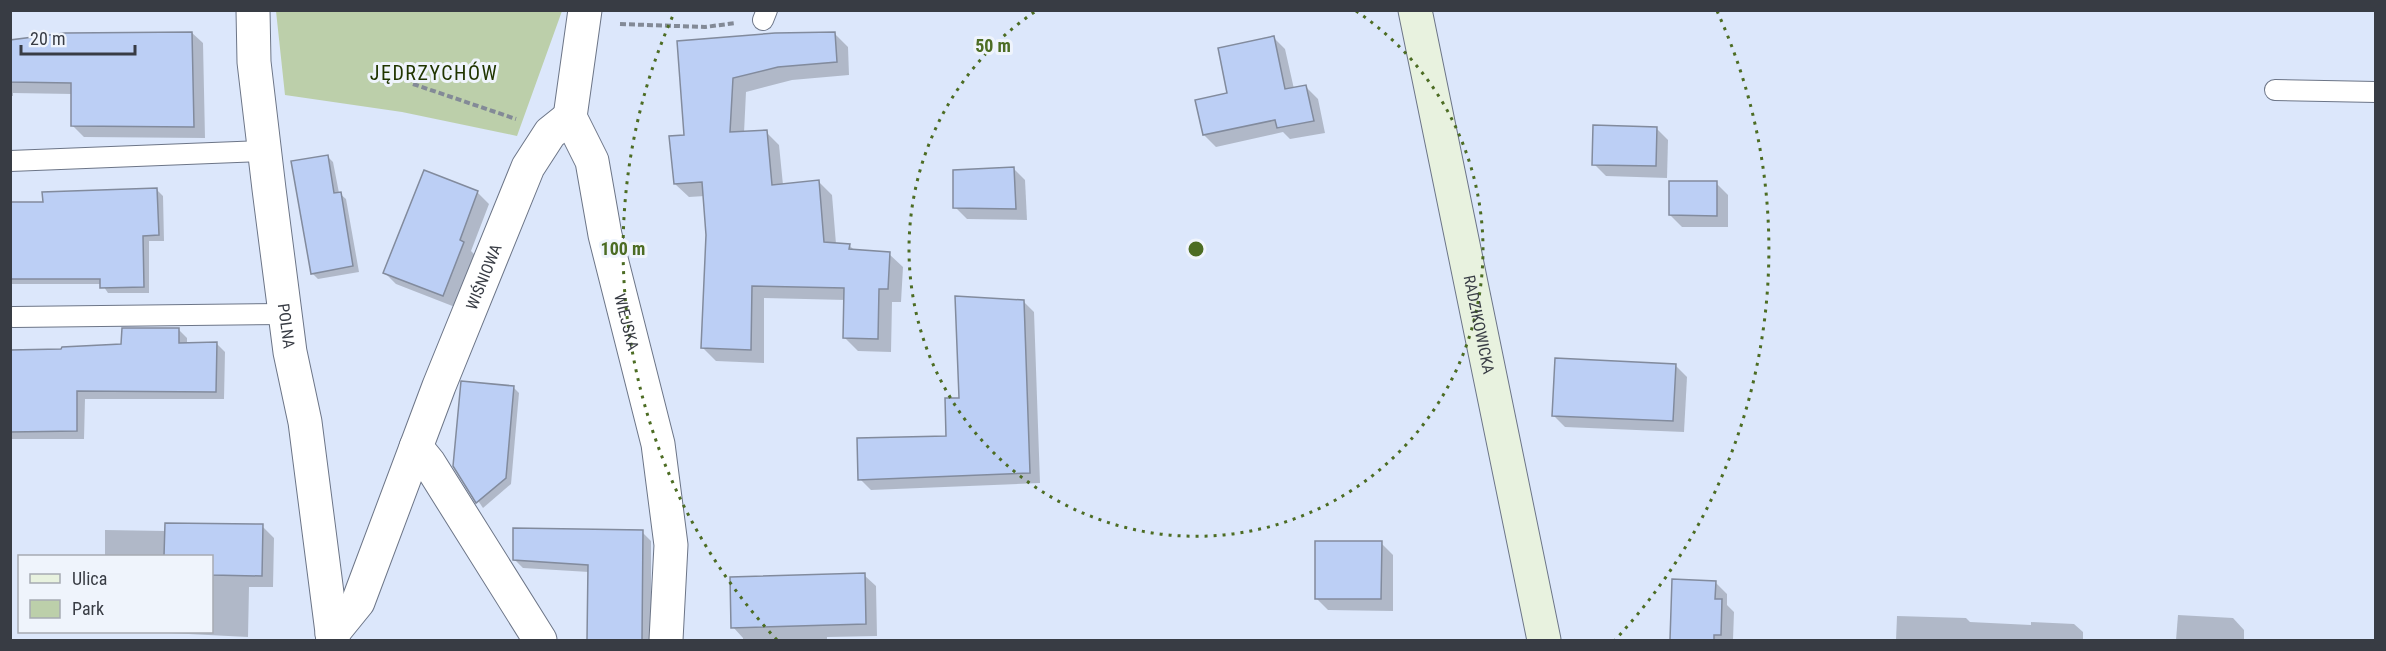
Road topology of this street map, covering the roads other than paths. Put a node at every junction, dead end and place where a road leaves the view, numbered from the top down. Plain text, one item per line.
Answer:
1 (253, 10) edge
2 (1415, 10) edge
3 (585, 17) edge
4 (2275, 90) dead end
5 (2376, 92) edge
6 (560, 125) junction
7 (264, 151) junction
8 (10, 161) edge
9 (285, 314) junction
10 (13, 317) dead end
11 (416, 447) junction
12 (332, 637) edge
13 (540, 640) edge
14 (666, 640) edge
15 (1544, 640) edge

1 - 7 street, POLNA
2 - 15 street, RADZIKOWICKA
3 - 6 street
4 - 5 lane
6 - 11 street, WIŚNIOWA
6 - 14 street, WIEJSKA
7 - 8 lane
7 - 9 street, POLNA
9 - 10 lane
9 - 12 street, POLNA
11 - 12 street, WIŚNIOWA
11 - 13 street

